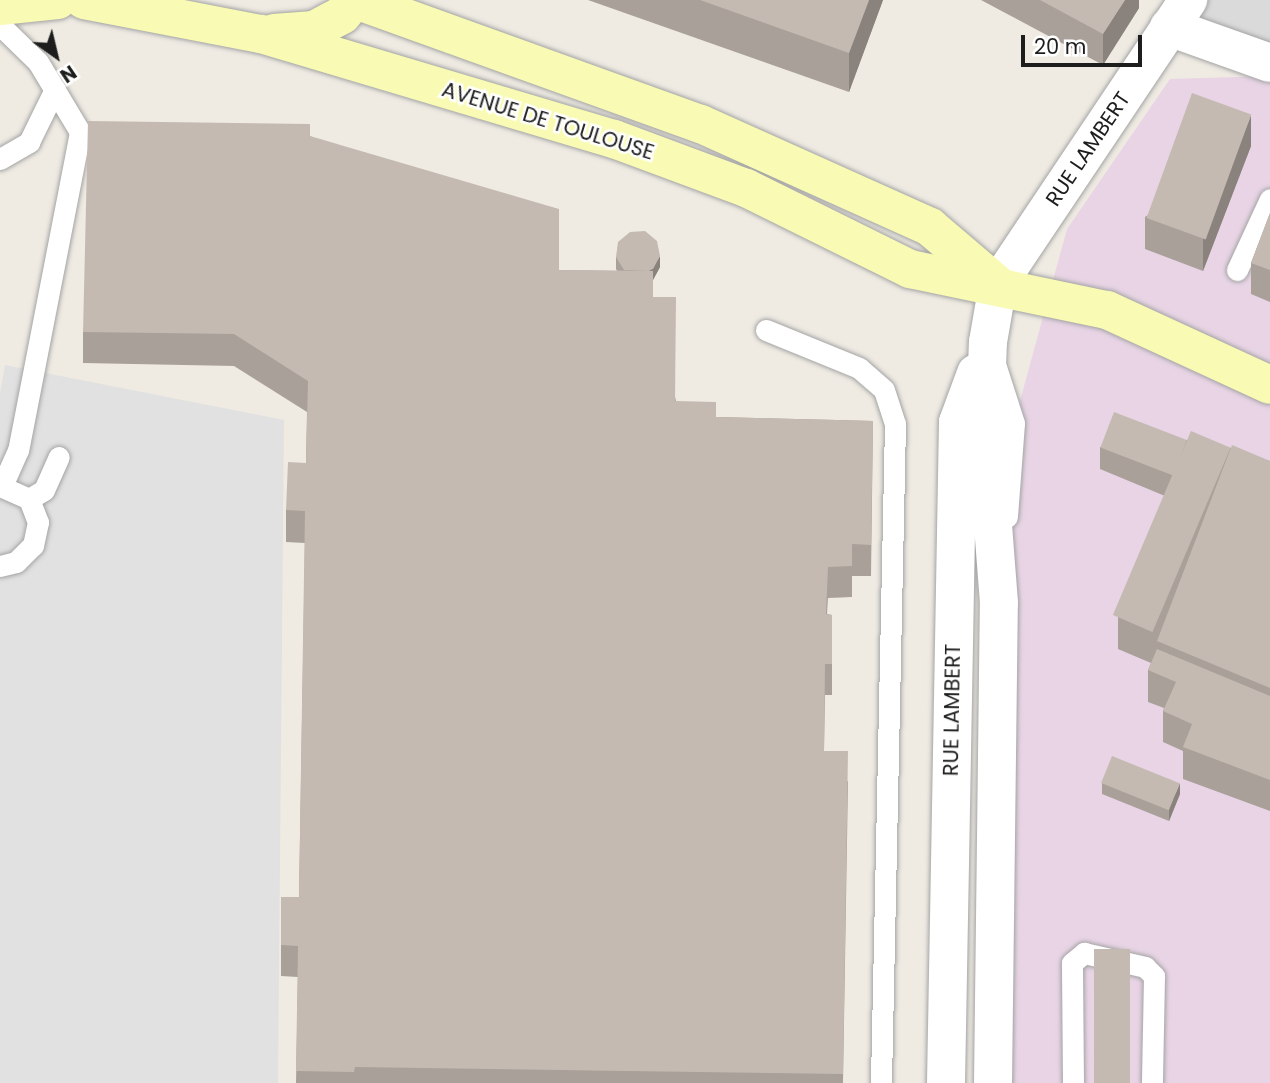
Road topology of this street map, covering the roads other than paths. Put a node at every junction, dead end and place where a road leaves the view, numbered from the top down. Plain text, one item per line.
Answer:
1 (58, 0) edge
2 (84, 0) edge
3 (356, 0) edge
4 (0, 6) edge
5 (1178, 14) edge
6 (0, 25) edge
7 (261, 34) junction
8 (1270, 63) edge
9 (55, 89) junction
10 (0, 159) edge
11 (1270, 199) edge
12 (1237, 270) dead end
13 (998, 284) junction
14 (766, 330) dead end
15 (988, 342) junction
16 (1270, 385) edge
17 (59, 457) dead end
18 (1, 486) edge
19 (29, 499) junction
20 (0, 566) edge
21 (881, 1083) edge
22 (946, 1083) edge
23 (993, 1083) edge
24 (1073, 1083) edge
25 (1152, 1083) edge

1 - 4 main road
2 - 7 main road, AVENUE DE TOULOUSE
3 - 7 main road
3 - 13 main road, AVENUE DE TOULOUSE
5 - 8 street
5 - 13 street, RUE LAMBERT
6 - 9 lane
7 - 13 main road, AVENUE DE TOULOUSE
9 - 10 lane
9 - 18 lane
11 - 12 lane
13 - 15 street, RUE LAMBERT
13 - 16 main road, AVENUE DE TOULOUSE
14 - 21 lane
15 - 22 street, RUE LAMBERT
15 - 23 street, RUE LAMBERT
17 - 19 lane
18 - 19 lane
19 - 20 lane
24 - 25 lane

